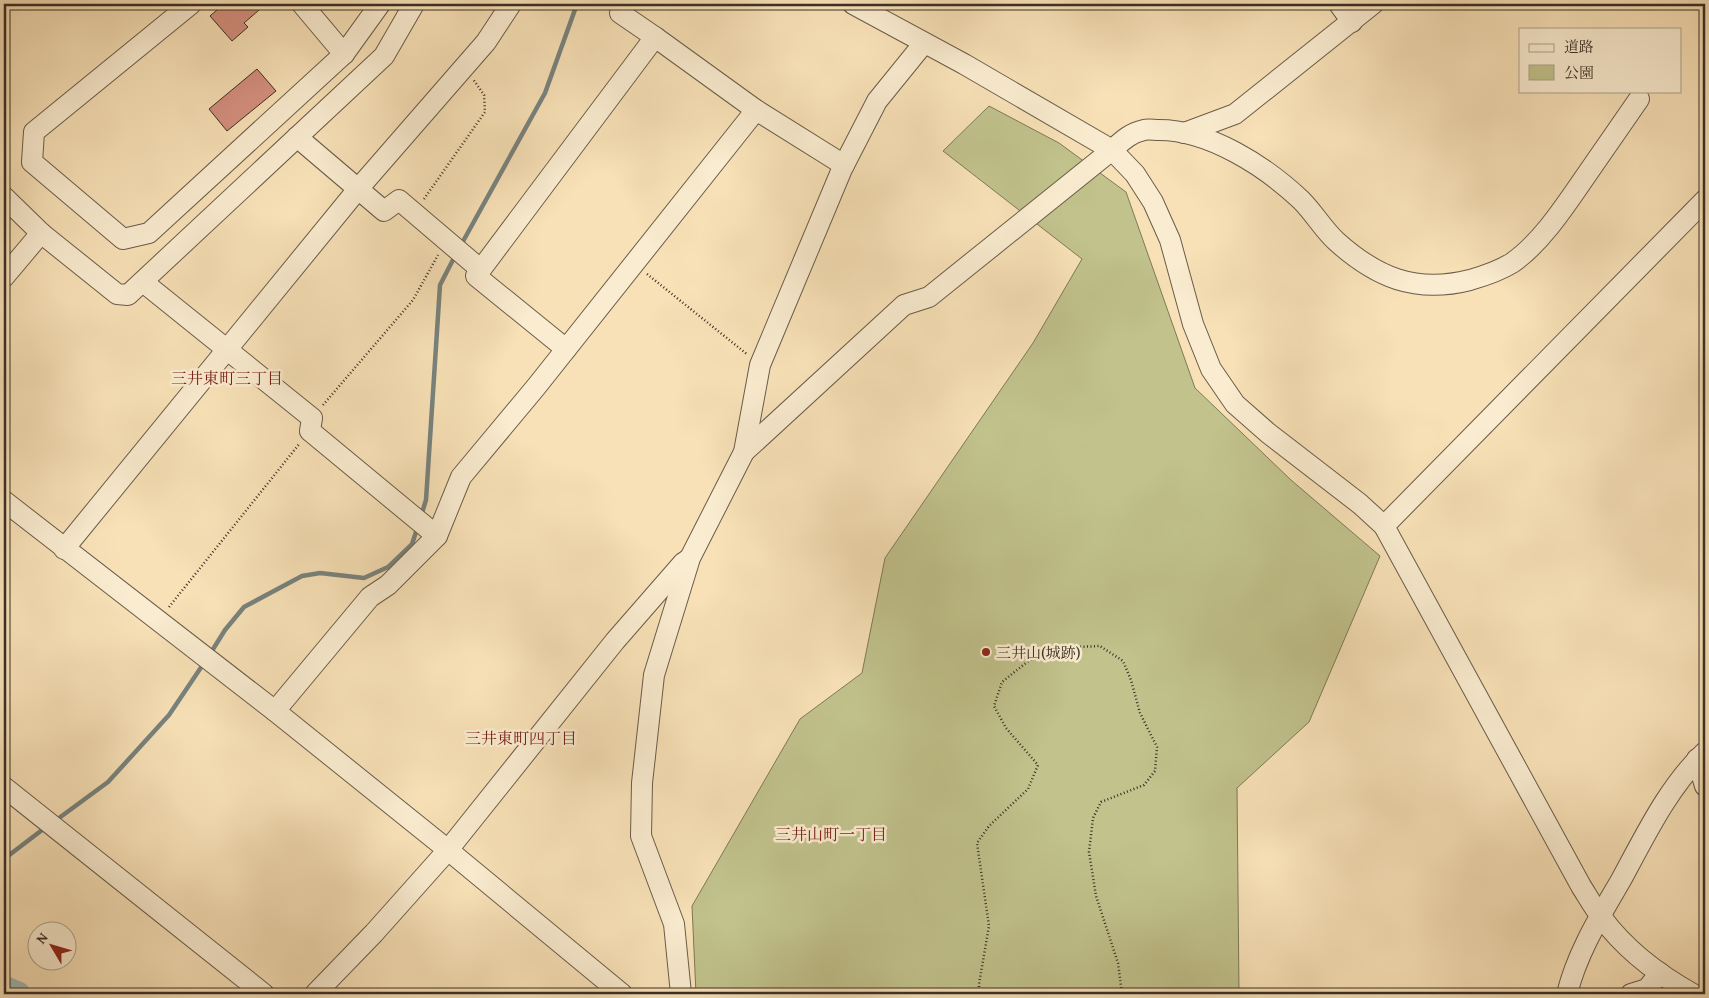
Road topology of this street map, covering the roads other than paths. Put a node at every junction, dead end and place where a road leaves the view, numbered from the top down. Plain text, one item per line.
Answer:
1 (191, 4) edge
2 (302, 4) edge
3 (380, 4) edge
4 (414, 4) edge
5 (511, 4) edge
6 (626, 4) edge
7 (853, 4) edge
8 (1339, 4) edge
9 (1373, 4) edge
10 (1352, 22) junction
11 (656, 37) junction
12 (924, 43) junction
13 (344, 54) junction
14 (1639, 99) dead end
15 (756, 110) junction
16 (1184, 133) junction
17 (296, 138) junction
18 (1112, 150) junction
19 (844, 165) junction
20 (358, 189) junction
21 (4, 196) edge
22 (1705, 200) edge
23 (41, 233) junction
24 (480, 270) junction
25 (4, 277) edge
26 (143, 282) junction
27 (566, 349) junction
28 (228, 350) junction
29 (744, 452) junction
30 (4, 501) edge
31 (1384, 526) junction
32 (437, 536) junction
33 (64, 549) junction
34 (690, 558) junction
35 (275, 711) junction
36 (1701, 756) edge
37 (1705, 786) edge
38 (4, 787) edge
39 (448, 850) junction
40 (1600, 917) junction
41 (1660, 973) junction
42 (1705, 988) edge
43 (264, 994) edge
44 (315, 994) edge
45 (622, 994) edge
46 (681, 994) edge
47 (1567, 994) edge
48 (1631, 994) edge
49 (1693, 994) edge
50 (1702, 994) edge

1 - 13 street
2 - 13 street
3 - 13 street
4 - 17 street
5 - 20 street
6 - 11 street
7 - 12 street
8 - 10 street
9 - 10 street
10 - 16 street
11 - 15 street
11 - 24 street
12 - 18 street
12 - 19 street
14 - 16 street
15 - 19 street
15 - 27 street
16 - 18 street
17 - 20 street
17 - 26 street
18 - 29 street
18 - 31 street
19 - 29 street
20 - 24 street
20 - 28 street
21 - 23 street
22 - 31 street
23 - 25 street
23 - 26 street
24 - 27 street
26 - 28 street
27 - 32 street
28 - 32 street
28 - 33 street
29 - 34 street
30 - 33 street
31 - 40 street
32 - 35 street
33 - 35 street
34 - 39 street
34 - 46 street
35 - 39 street
36 - 37 street
36 - 40 street
38 - 43 street
39 - 44 street
39 - 45 street
40 - 41 street
40 - 47 street
41 - 48 street
41 - 49 street
42 - 50 street

